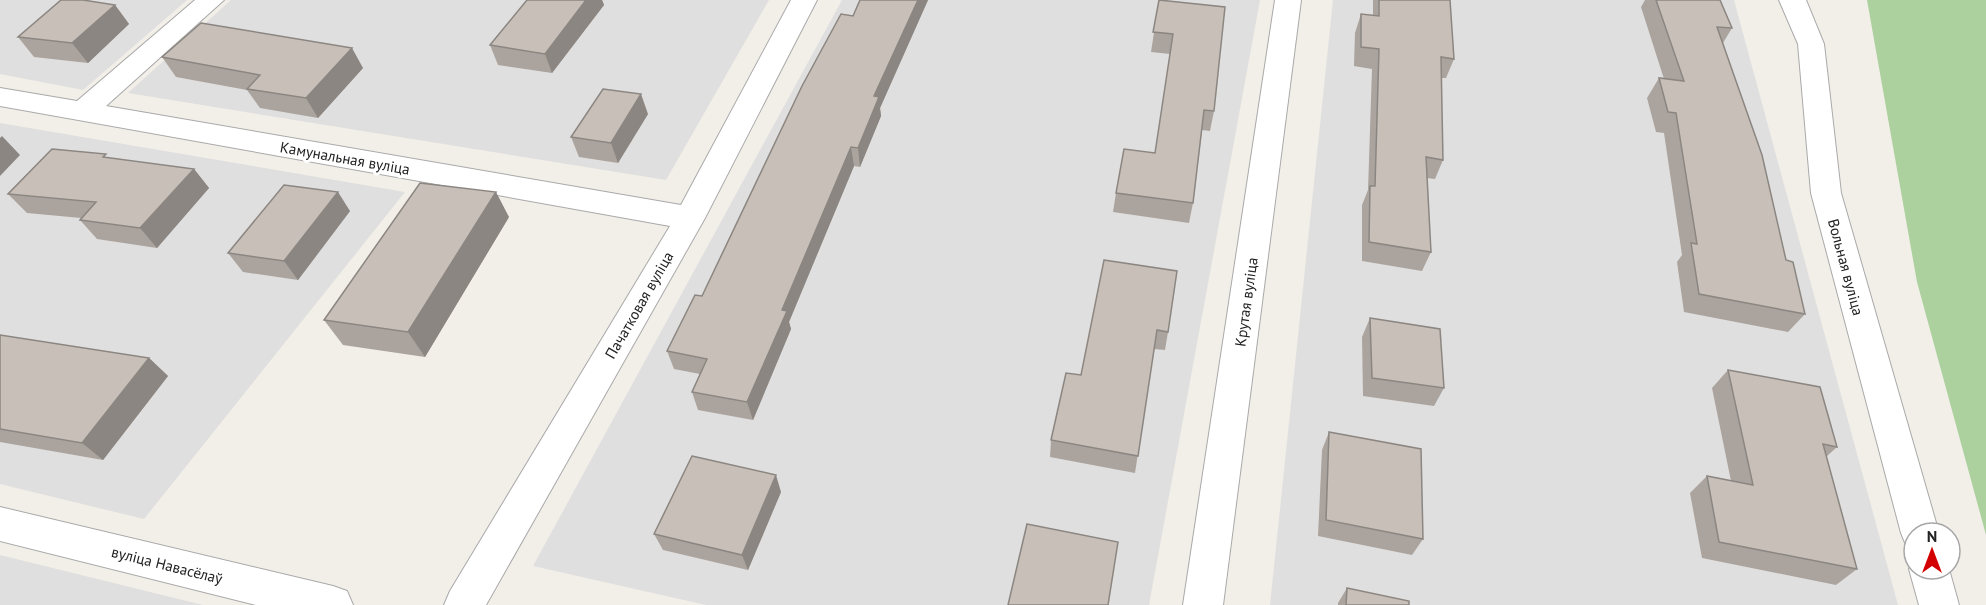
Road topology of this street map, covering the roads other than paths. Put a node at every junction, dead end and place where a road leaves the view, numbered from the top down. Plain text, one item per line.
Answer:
1 (210, 0) edge
2 (804, 0) edge
3 (1288, 0) edge
4 (1792, 0) edge
5 (0, 97) edge
6 (82, 112) junction
7 (690, 218) junction
8 (1917, 521) edge
9 (0, 524) edge
10 (1932, 581) edge
11 (333, 605) edge
12 (464, 605) edge
13 (1203, 605) edge
14 (1939, 605) edge

1 - 6 street
2 - 7 street, Пачатковая вуліца
3 - 13 street, Крутая вуліца
4 - 8 street, Вольная вуліца
5 - 6 street, Камунальная вуліца
6 - 7 street, Камунальная вуліца
7 - 12 street, Пачатковая вуліца
9 - 11 street, вуліца Навасёлаў
10 - 14 street

